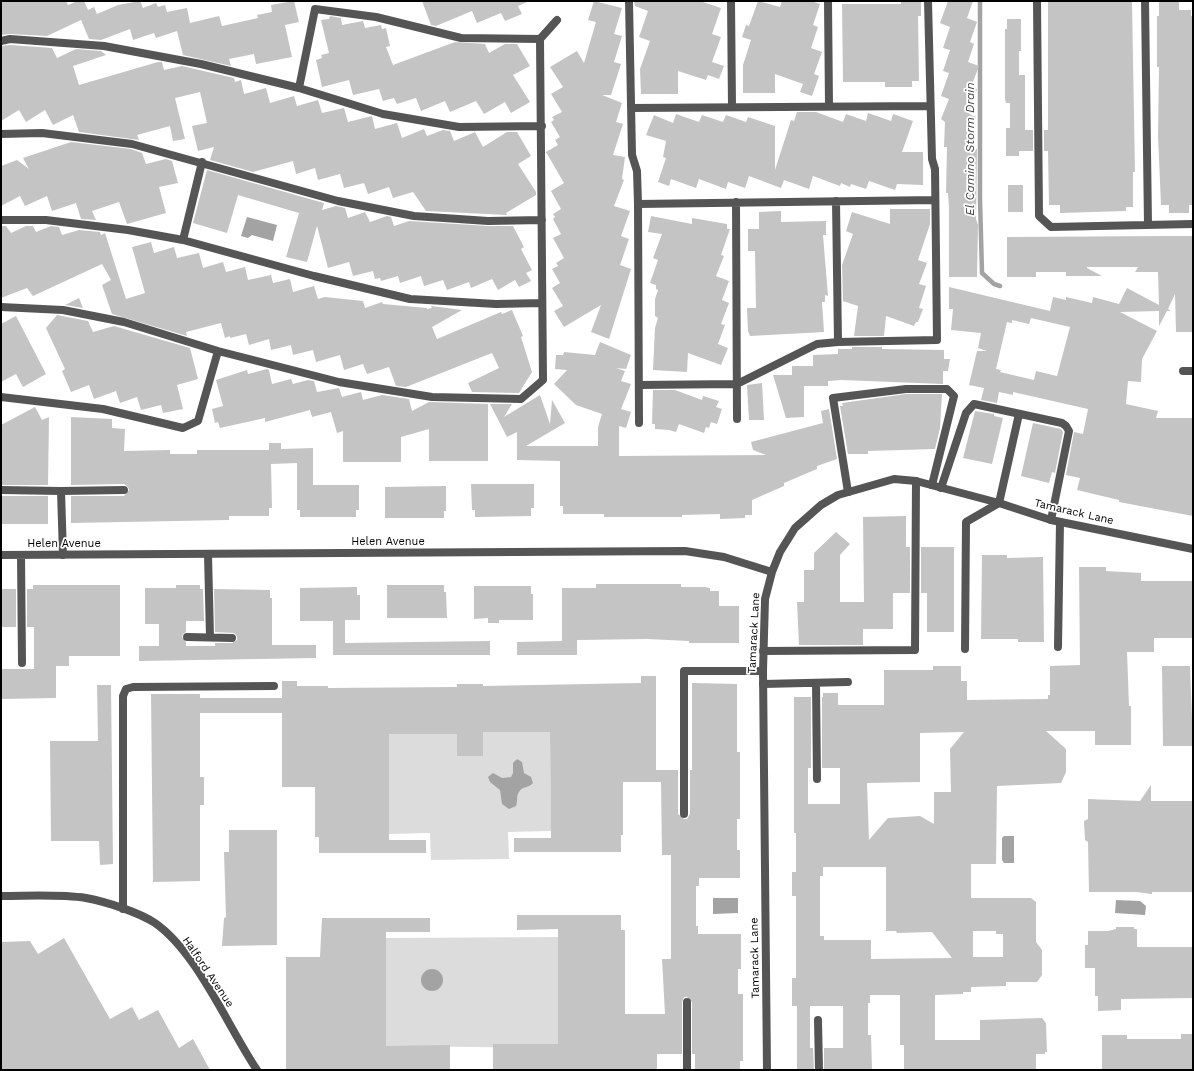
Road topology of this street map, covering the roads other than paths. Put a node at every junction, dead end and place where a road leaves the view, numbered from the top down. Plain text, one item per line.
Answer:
1 (629, 1) edge
2 (731, 1) edge
3 (828, 1) edge
4 (928, 1) edge
5 (1037, 1) edge
6 (1145, 1) edge
7 (557, 20) dead end
8 (540, 39) junction
9 (1, 41) edge
10 (299, 88) junction
11 (829, 106) junction
12 (930, 106) junction
13 (732, 107) junction
14 (631, 108) junction
15 (542, 126) junction
16 (1, 134) edge
17 (202, 162) junction
18 (935, 200) junction
19 (836, 201) junction
20 (736, 202) junction
21 (638, 204) junction
22 (1, 220) edge
23 (542, 220) junction
24 (1193, 224) edge
25 (1148, 225) junction
26 (183, 240) junction
27 (542, 303) junction
28 (1, 307) edge
29 (838, 342) junction
30 (218, 351) junction
31 (1183, 371) dead end
32 (1193, 371) edge
33 (639, 384) junction
34 (737, 384) junction
35 (1, 397) edge
36 (1019, 414) junction
37 (737, 419) dead end
38 (639, 423) dead end
39 (916, 481) junction
40 (932, 485) junction
41 (941, 488) junction
42 (1, 490) edge
43 (61, 490) junction
44 (124, 490) dead end
45 (848, 492) junction
46 (999, 503) junction
47 (1051, 520) junction
48 (1060, 522) junction
49 (1193, 549) edge
50 (208, 554) junction
51 (1, 555) edge
52 (21, 555) junction
53 (63, 555) junction
54 (772, 572) junction
55 (187, 638) dead end
56 (210, 638) junction
57 (232, 638) dead end
58 (1058, 647) dead end
59 (965, 649) dead end
60 (763, 652) junction
61 (22, 663) dead end
62 (763, 671) junction
63 (848, 682) dead end
64 (816, 683) junction
65 (763, 684) junction
66 (274, 686) dead end
67 (817, 779) dead end
68 (684, 814) dead end
69 (1, 896) edge
70 (123, 909) junction
71 (687, 1002) dead end
72 (818, 1020) dead end
73 (257, 1070) edge
74 (687, 1070) edge
75 (767, 1070) edge
76 (820, 1070) edge

1 - 14 street
2 - 13 street
3 - 11 street
4 - 12 street
5 - 25 street
6 - 25 street
7 - 8 street
8 - 10 street
8 - 15 street
9 - 10 street
10 - 15 street
11 - 12 street
11 - 13 street
12 - 18 street
13 - 14 street
14 - 21 street
15 - 23 street
16 - 17 street
17 - 23 street
17 - 26 street
18 - 19 street
18 - 29 street
19 - 20 street
19 - 29 street
20 - 21 street
20 - 34 street
21 - 33 street
22 - 26 street
23 - 27 street
24 - 25 street
26 - 27 street
27 - 30 street
28 - 30 street
29 - 34 street
30 - 35 street
31 - 32 street
33 - 34 street
33 - 38 street
34 - 37 street
36 - 41 street
36 - 46 street
36 - 47 street
39 - 40 street, Tamarack Lane
39 - 45 street, Tamarack Lane
39 - 60 street
40 - 41 street, Tamarack Lane
40 - 45 street
41 - 46 street, Tamarack Lane
42 - 43 street
43 - 44 street
43 - 53 street
45 - 54 street, Tamarack Lane
46 - 47 street, Tamarack Lane
46 - 59 street
47 - 48 street, Tamarack Lane
48 - 49 street, Tamarack Lane
48 - 58 street
50 - 53 street, Helen Avenue
50 - 54 street, Helen Avenue
50 - 56 street
51 - 52 street, Helen Avenue
52 - 53 street, Helen Avenue
52 - 61 street
54 - 60 street, Tamarack Lane
55 - 56 street
56 - 57 street
60 - 62 street, Tamarack Lane
62 - 65 street, Tamarack Lane
62 - 68 street
63 - 64 street
64 - 65 street
64 - 67 street
65 - 75 street, Tamarack Lane
66 - 70 street
69 - 70 street, Halford Avenue
70 - 73 street, Halford Avenue
71 - 74 street
72 - 76 street

